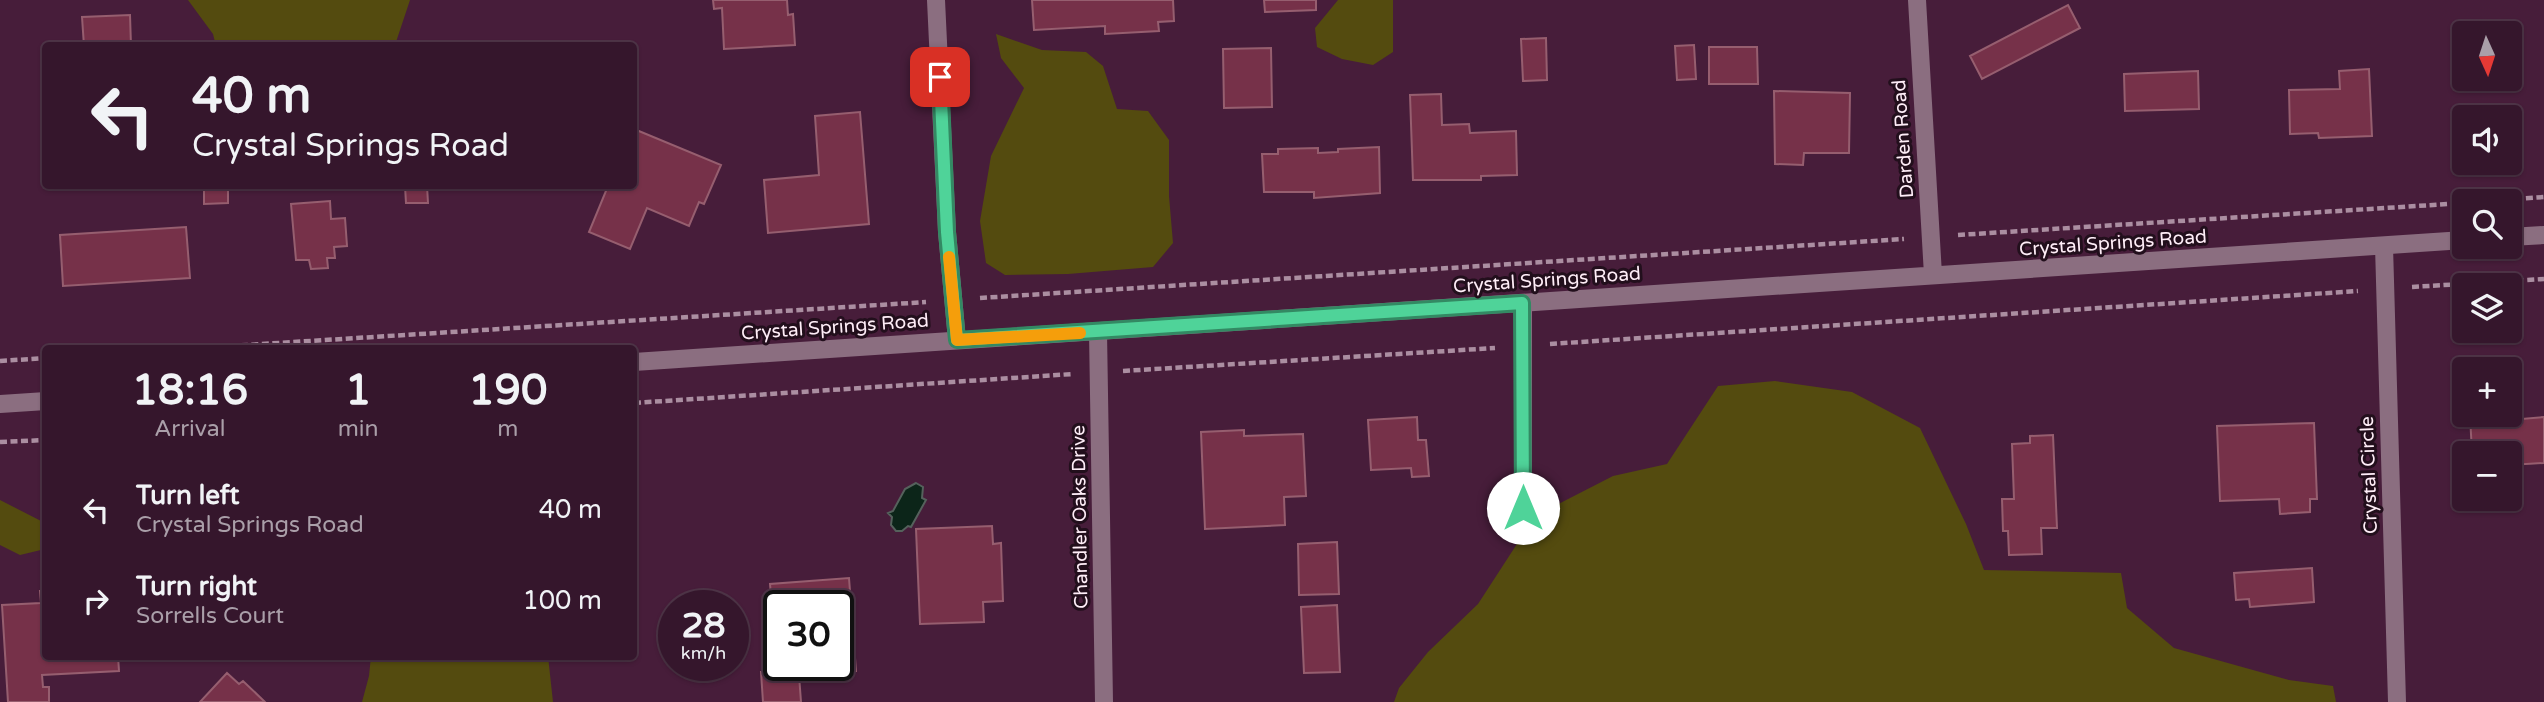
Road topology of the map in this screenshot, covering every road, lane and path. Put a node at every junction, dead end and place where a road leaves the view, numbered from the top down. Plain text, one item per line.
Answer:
1 (936, 0) edge
2 (1917, 0) edge
3 (2544, 197) edge
4 (2522, 198) edge
5 (2452, 203) edge
6 (2544, 235) edge
7 (2522, 236) edge
8 (1930, 237) junction
9 (2452, 241) edge
10 (2384, 246) junction
11 (1933, 275) junction
12 (2544, 279) edge
13 (2385, 289) junction
14 (953, 300) junction
15 (1522, 303) junction
16 (1098, 332) junction
17 (957, 340) junction
18 (246, 345) edge
19 (1523, 346) junction
20 (42, 358) edge
21 (0, 361) edge
22 (637, 362) edge
23 (1099, 373) junction
24 (42, 401) edge
25 (637, 403) edge
26 (0, 404) edge
27 (42, 440) edge
28 (0, 442) edge
29 (1523, 508) dead end
30 (1104, 702) edge
31 (2397, 702) edge

1 - 14 street
2 - 8 street, Darden Road
3 - 4 path
5 - 8 path
6 - 7 street
8 - 11 street, Darden Road
8 - 14 path
9 - 10 street, Crystal Springs Road
10 - 11 street, Crystal Springs Road
10 - 13 street, Crystal Circle
11 - 15 street, Crystal Springs Road
12 - 13 path
13 - 19 path
13 - 31 street, Crystal Circle
14 - 17 street
14 - 18 path
15 - 16 street, Crystal Springs Road
15 - 19 street
16 - 17 street, Crystal Springs Road
16 - 23 street, Chandler Oaks Drive
17 - 22 street, Crystal Springs Road
19 - 23 path
19 - 29 street
20 - 21 path
23 - 25 path
23 - 30 street, Chandler Oaks Drive
24 - 26 street
27 - 28 path

